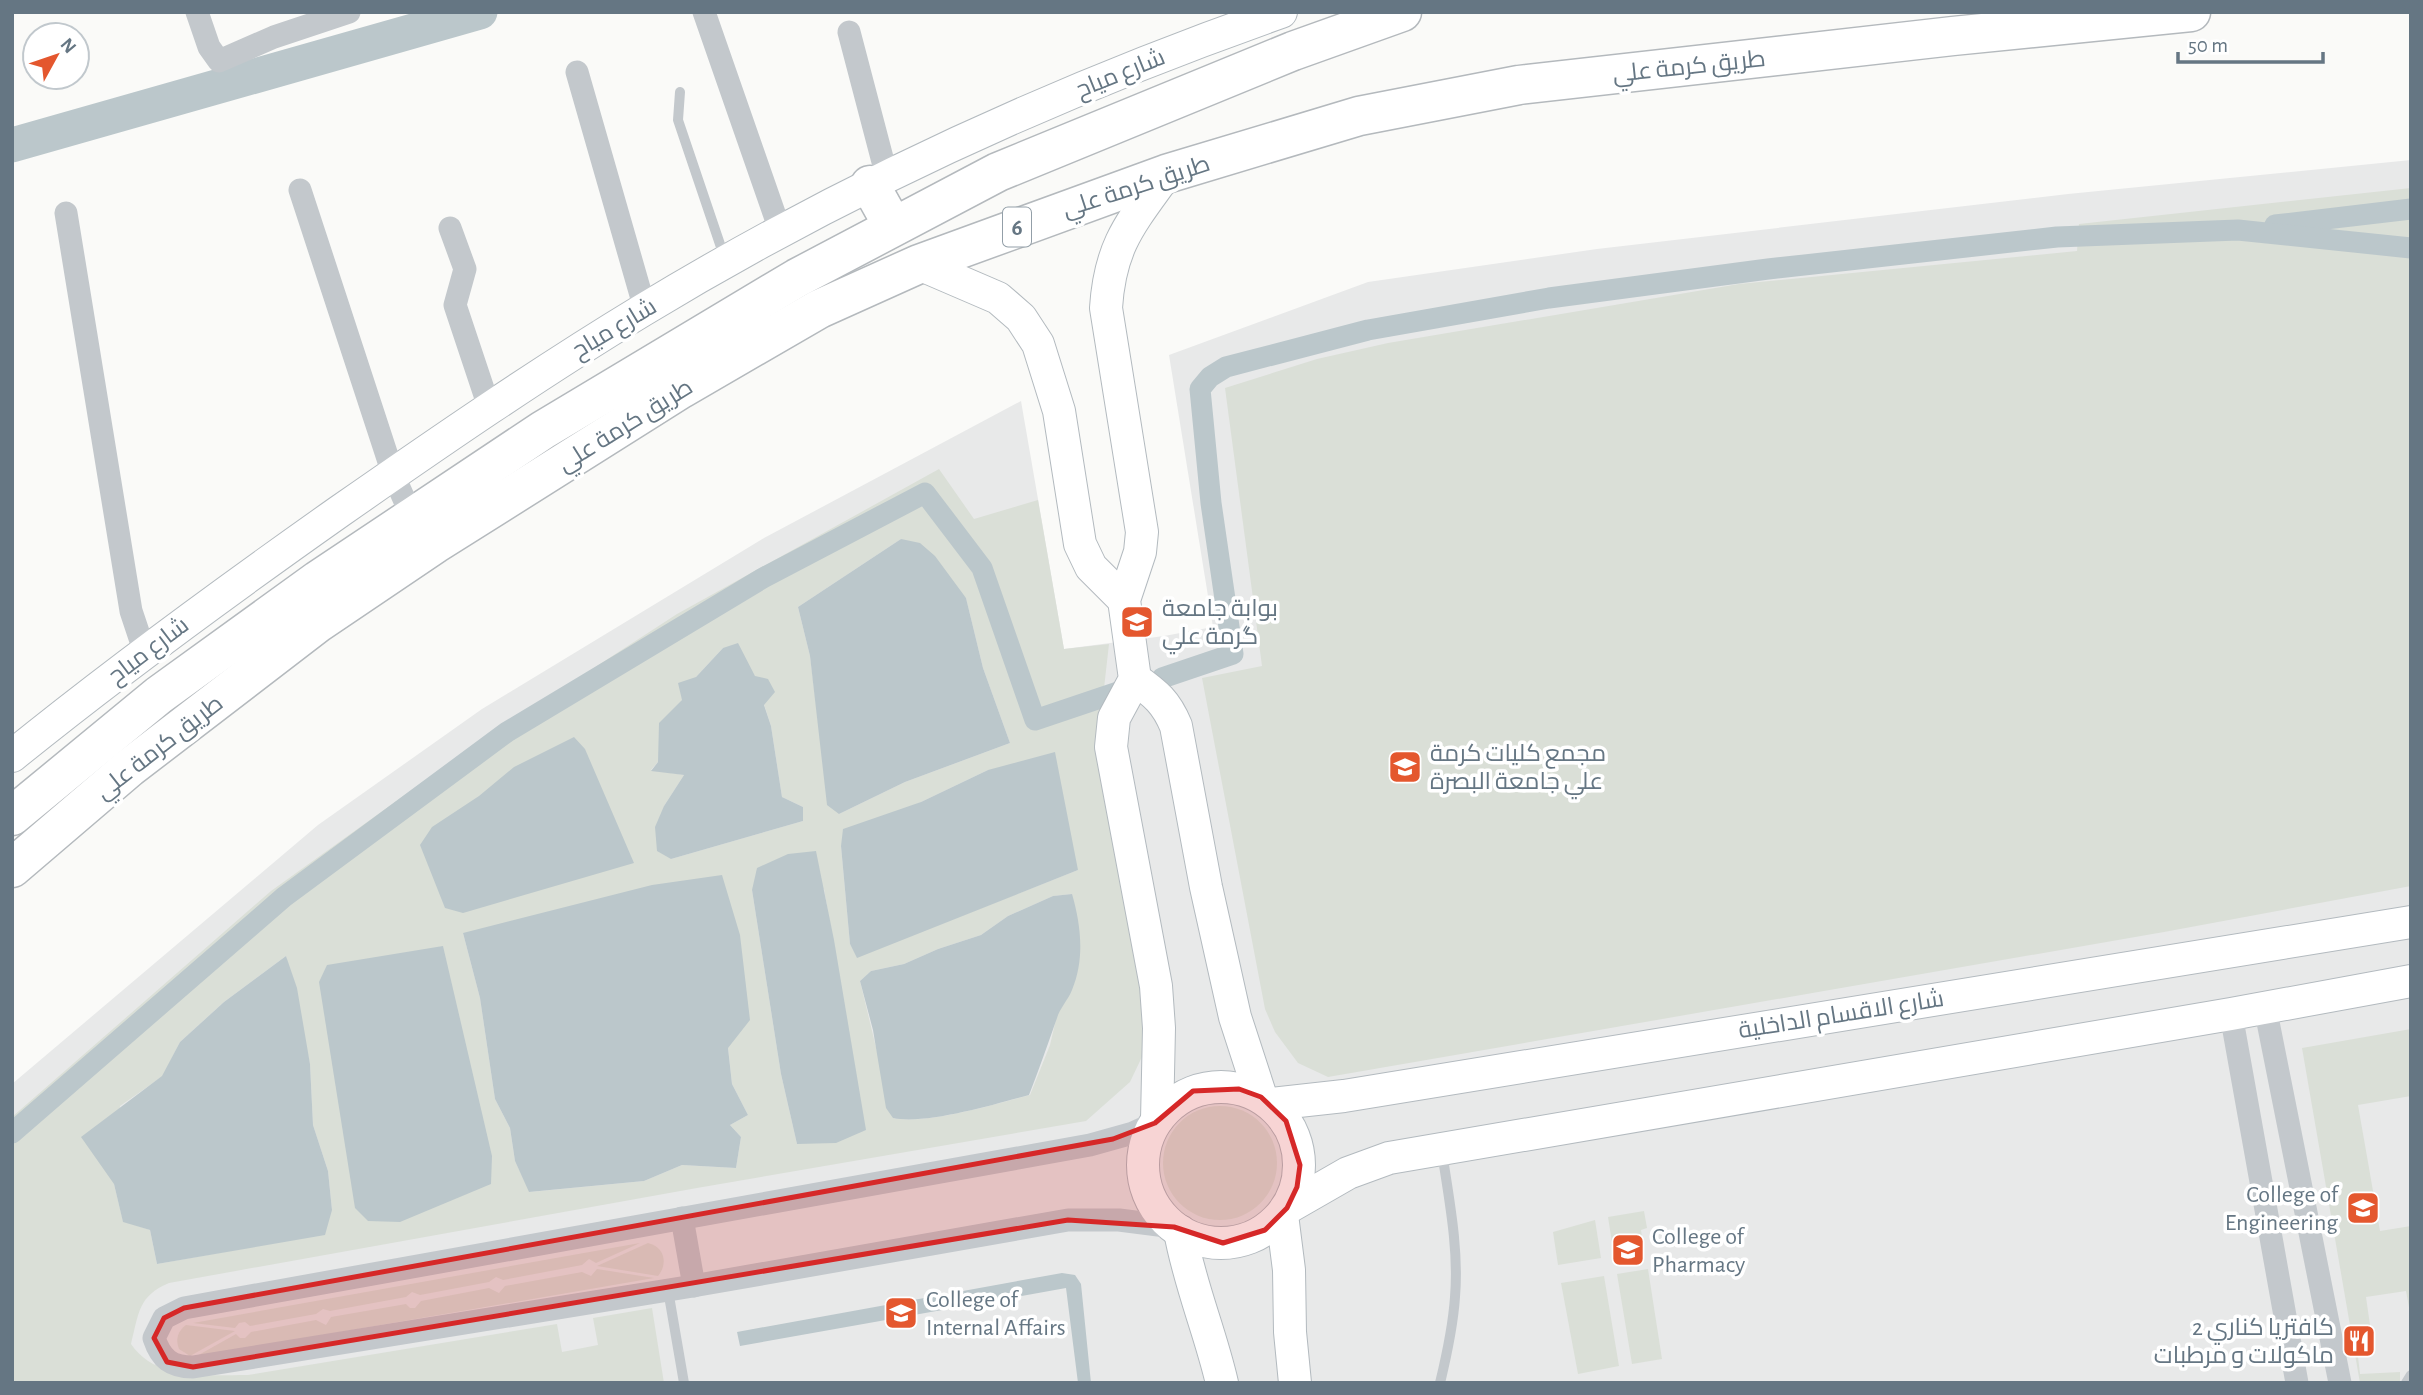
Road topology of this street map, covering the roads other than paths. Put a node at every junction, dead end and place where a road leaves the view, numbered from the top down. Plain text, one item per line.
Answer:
1 (197, 12) edge
2 (349, 12) edge
3 (704, 12) edge
4 (1281, 12) edge
5 (1402, 12) edge
6 (2191, 12) edge
7 (849, 32) dead end
8 (577, 72) dead end
9 (680, 92) dead end
10 (1166, 174) junction
11 (879, 181) junction
12 (300, 190) dead end
13 (66, 213) dead end
14 (893, 226) junction
15 (450, 228) dead end
16 (781, 233) junction
17 (726, 262) junction
18 (919, 264) junction
19 (645, 309) junction
20 (489, 407) junction
21 (393, 474) junction
22 (412, 517) junction
23 (1124, 600) junction
24 (145, 653) junction
25 (1135, 679) junction
26 (12, 756) edge
27 (12, 816) edge
28 (12, 868) edge
29 (2411, 922) edge
30 (2411, 981) edge
31 (2265, 1007) junction
32 (2231, 1014) junction
33 (1266, 1101) junction
34 (1156, 1121) junction
35 (1442, 1149) junction
36 (1284, 1212) junction
37 (682, 1218) junction
38 (1177, 1229) junction
39 (2315, 1254) junction
40 (2276, 1261) junction
41 (694, 1286) junction
42 (668, 1290) junction
43 (2411, 1375) edge
44 (684, 1383) edge
45 (1222, 1383) edge
46 (1295, 1383) edge
47 (1440, 1383) edge
48 (2297, 1383) edge
49 (2340, 1383) edge
50 (2406, 1383) edge

1 - 2 street
3 - 16 street
4 - 11 street, شارع مياح
5 - 14 highway, طريق كرمة علي / 6
6 - 10 highway, طريق كرمة علي / 6
7 - 11 street
8 - 19 street
9 - 17 lane
10 - 18 highway, طريق كرمة علي / 6
10 - 23 street
11 - 14 highway
11 - 16 street, شارع مياح
12 - 21 street
13 - 24 street
14 - 22 highway, طريق كرمة علي / 6
15 - 20 street
16 - 17 street, شارع مياح
17 - 19 street, شارع مياح
18 - 23 street
18 - 28 highway, طريق كرمة علي / 6
19 - 20 street, شارع مياح
20 - 21 street, شارع مياح
21 - 22 street
21 - 24 street, شارع مياح
22 - 27 highway, طريق كرمة علي / 6
23 - 25 street
24 - 26 street, شارع مياح
25 - 33 street
25 - 34 street
29 - 33 street, شارع الاقسام الداخلية
30 - 31 street
31 - 32 street
31 - 39 street
32 - 35 street
32 - 40 street
33 - 34 street
33 - 36 street
34 - 37 street
34 - 38 street
35 - 36 street
35 - 47 lane
36 - 38 street
36 - 46 street
37 - 41 street
37 - 42 street
38 - 41 street
38 - 45 street
39 - 40 street
39 - 49 street
40 - 48 street
41 - 42 street
42 - 44 lane
43 - 50 lane

